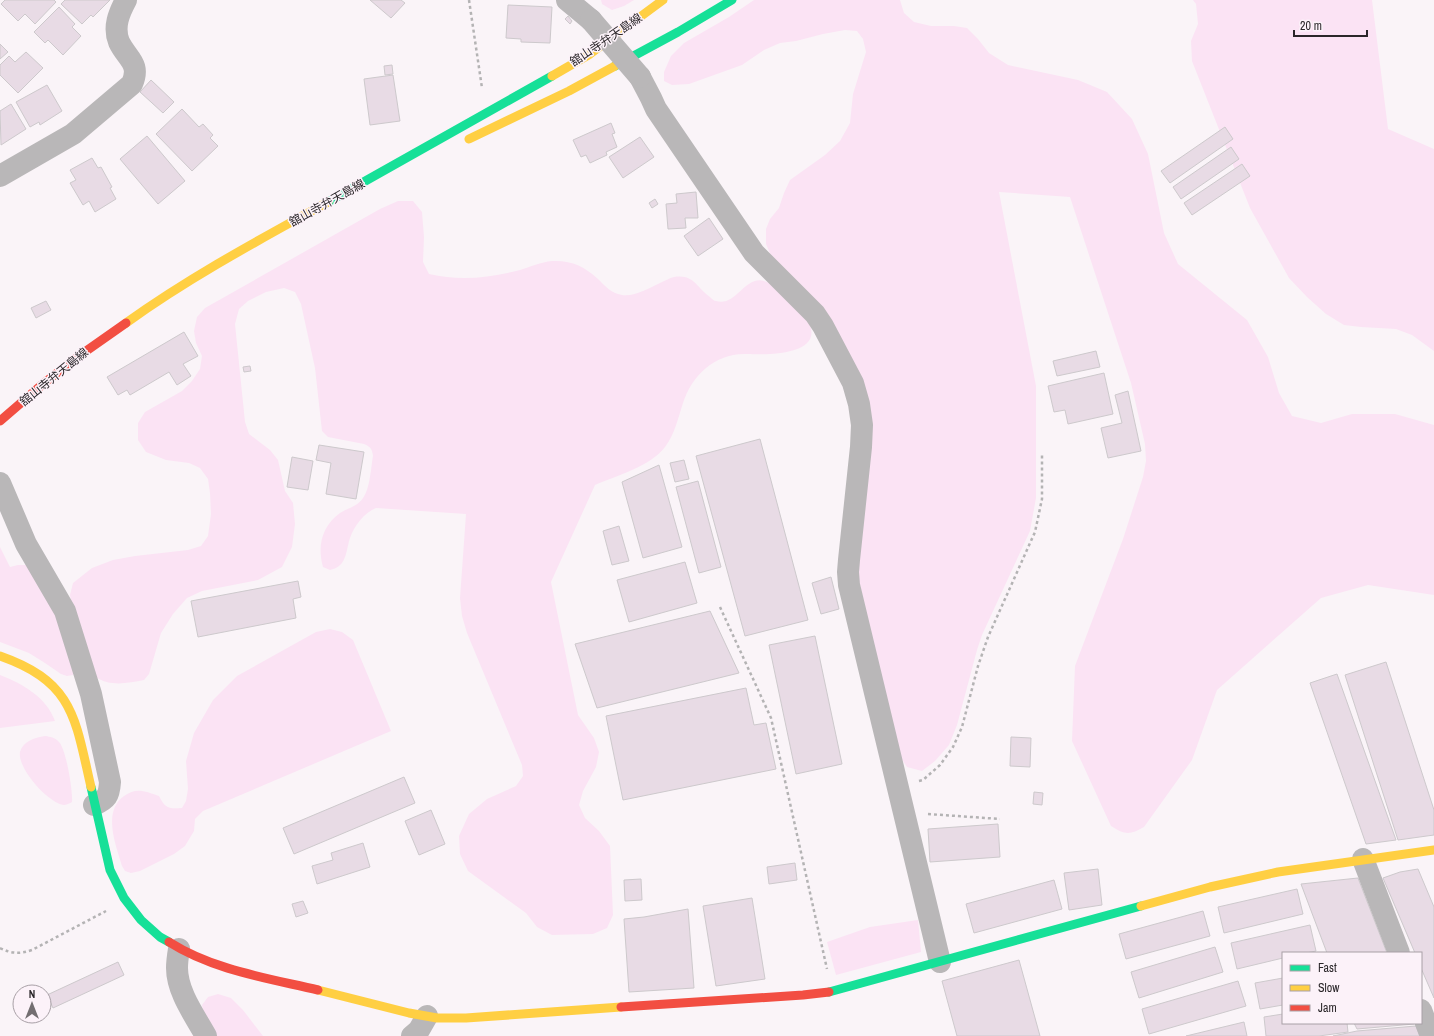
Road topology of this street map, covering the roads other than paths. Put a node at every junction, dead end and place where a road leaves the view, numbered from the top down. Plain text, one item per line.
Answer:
1 (126, 0) edge
2 (567, 0) edge
3 (651, 0) edge
4 (663, 0) edge
5 (732, 0) edge
6 (625, 29) junction
7 (460, 142) dead end
8 (446, 147) dead end
9 (396, 164) junction
10 (0, 176) edge
11 (0, 421) edge
12 (0, 483) edge
13 (0, 656) edge
14 (94, 805) junction
15 (1434, 850) edge
16 (1363, 859) junction
17 (178, 949) junction
18 (1399, 952) edge
19 (940, 962) junction
20 (1422, 1013) edge
21 (427, 1016) junction
22 (206, 1036) edge
23 (412, 1036) edge
24 (1431, 1036) edge

1 - 10 street
2 - 19 street, bridge
3 - 6 street
4 - 6 street, 舘山寺弁天島線
5 - 7 street
6 - 9 street, 舘山寺弁天島線
8 - 9 street
9 - 11 street, 舘山寺弁天島線
12 - 14 street
13 - 14 street
14 - 17 street
15 - 16 street
16 - 18 street
16 - 19 street
17 - 21 street
17 - 22 street
19 - 21 street
20 - 24 street
21 - 23 street

